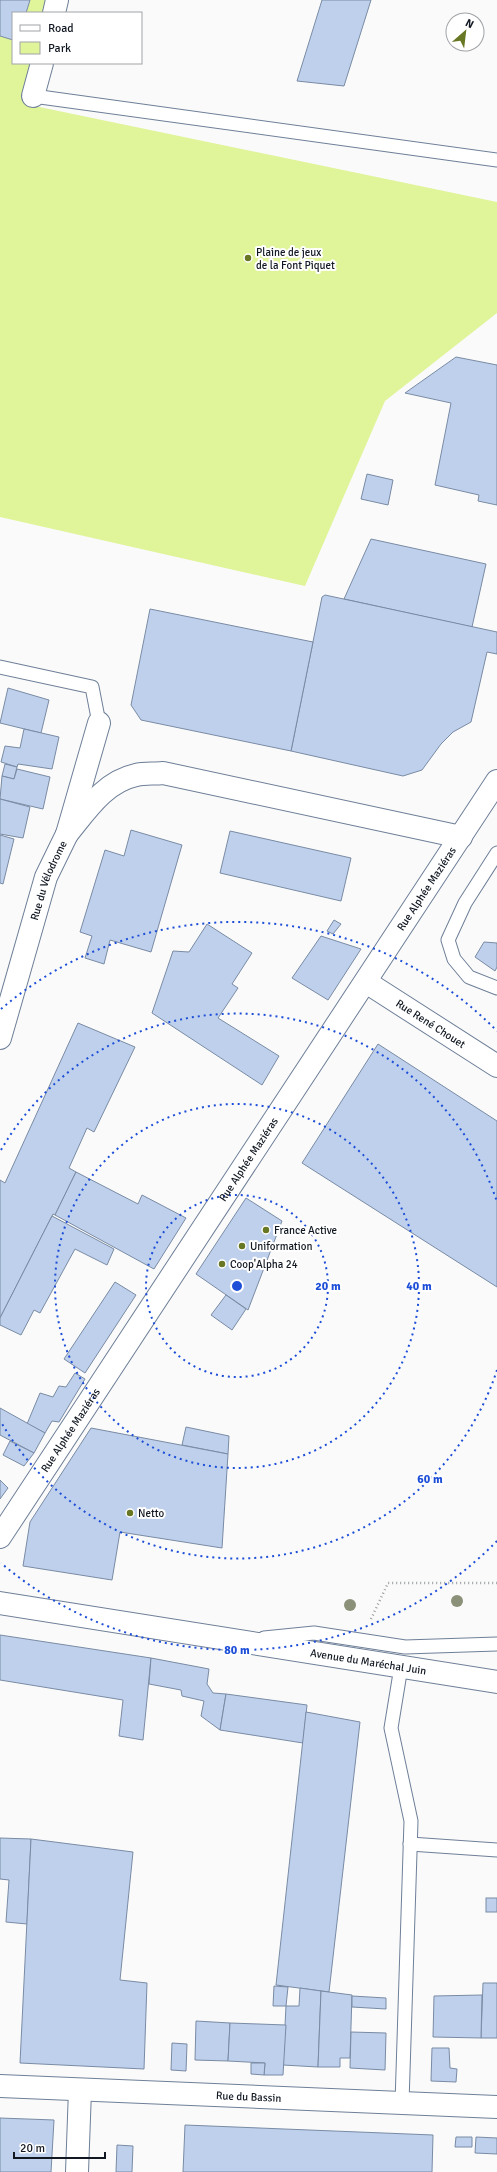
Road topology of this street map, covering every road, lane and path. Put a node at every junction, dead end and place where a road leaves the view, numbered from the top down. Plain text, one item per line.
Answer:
1 (57, 0) edge
2 (54, 12) edge
3 (42, 64) edge
4 (34, 96) joint
5 (497, 160) edge
6 (0, 667) edge
7 (99, 723) joint
8 (497, 782) edge
9 (67, 834) junction
10 (461, 837) junction
11 (497, 853) edge
12 (366, 982) junction
13 (497, 988) edge
14 (0, 1038) edge
15 (497, 1066) edge
16 (0, 1537) edge
17 (497, 1583) edge
18 (0, 1603) edge
19 (368, 1625) dead end
20 (239, 1641) junction
21 (497, 1644) edge
22 (401, 1667) junction
23 (497, 1682) edge
24 (410, 1844) junction
25 (497, 1850) edge
26 (0, 2086) edge
27 (80, 2090) junction
28 (402, 2103) junction
29 (497, 2107) edge
30 (77, 2172) edge

1 - 2 street
3 - 4 street
4 - 5 lane
6 - 7 lane
7 - 9 street, Rue du Vélodrome
8 - 10 street, Rue Alphée Maziéras
9 - 10 street
9 - 14 street, Rue du Vélodrome
10 - 12 street, Rue Alphée Maziéras
11 - 13 lane
12 - 15 street, Rue René Chouet
12 - 16 street, Rue Alphée Maziéras
17 - 19 path
18 - 20 street, Avenue du Maréchal Juin
20 - 21 lane, Avenue du Maréchal Juin
20 - 22 street, Avenue du Maréchal Juin
22 - 23 street, Avenue du Maréchal Juin
22 - 24 lane
24 - 25 lane
24 - 28 lane
26 - 27 street, Rue du Bassin
27 - 28 street, Rue du Bassin
27 - 30 street
28 - 29 street, Rue du Bassin

